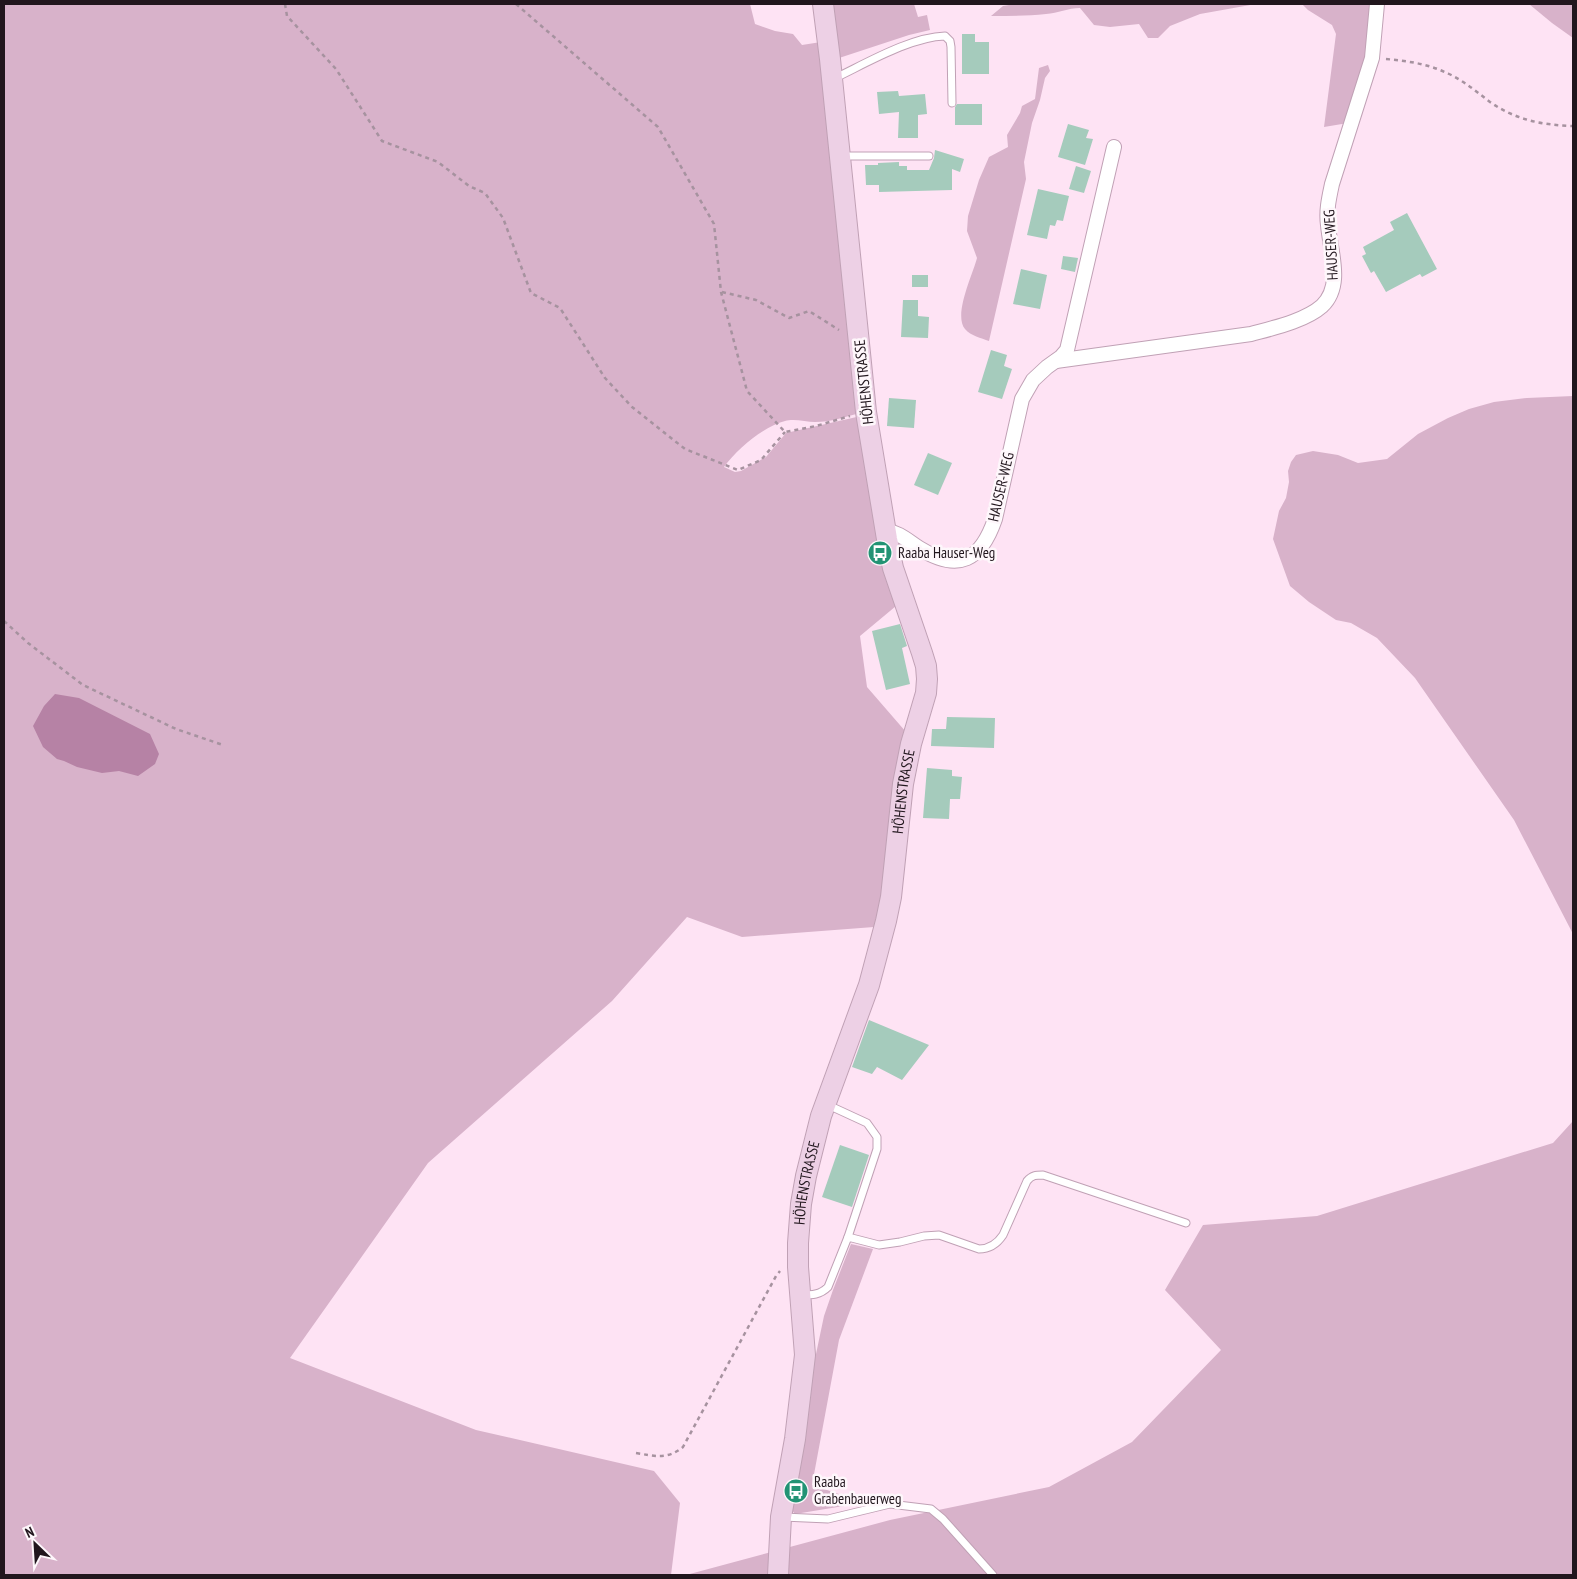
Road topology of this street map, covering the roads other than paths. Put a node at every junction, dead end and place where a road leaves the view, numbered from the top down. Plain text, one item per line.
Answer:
1 (822, 4) edge
2 (1377, 4) edge
3 (832, 79) junction
4 (952, 103) dead end
5 (1114, 147) dead end
6 (840, 156) junction
7 (929, 156) dead end
8 (1056, 361) junction
9 (886, 531) junction
10 (825, 1104) junction
11 (1186, 1223) dead end
12 (848, 1237) junction
13 (801, 1295) junction
14 (780, 1517) junction
15 (778, 1575) edge
16 (994, 1575) edge

1 - 3 street, HÖHENSTRASSE
2 - 8 street, HAUSER-WEG
3 - 4 lane
3 - 6 street, HÖHENSTRASSE
5 - 8 street, HAUSER-WEG
6 - 7 lane
6 - 9 street, HÖHENSTRASSE
8 - 9 street, HAUSER-WEG
9 - 10 street, HÖHENSTRASSE
10 - 12 lane
10 - 13 street, HÖHENSTRASSE
11 - 12 lane
12 - 13 lane
13 - 14 street, HÖHENSTRASSE
14 - 15 street, HÖHENSTRASSE
14 - 16 lane

